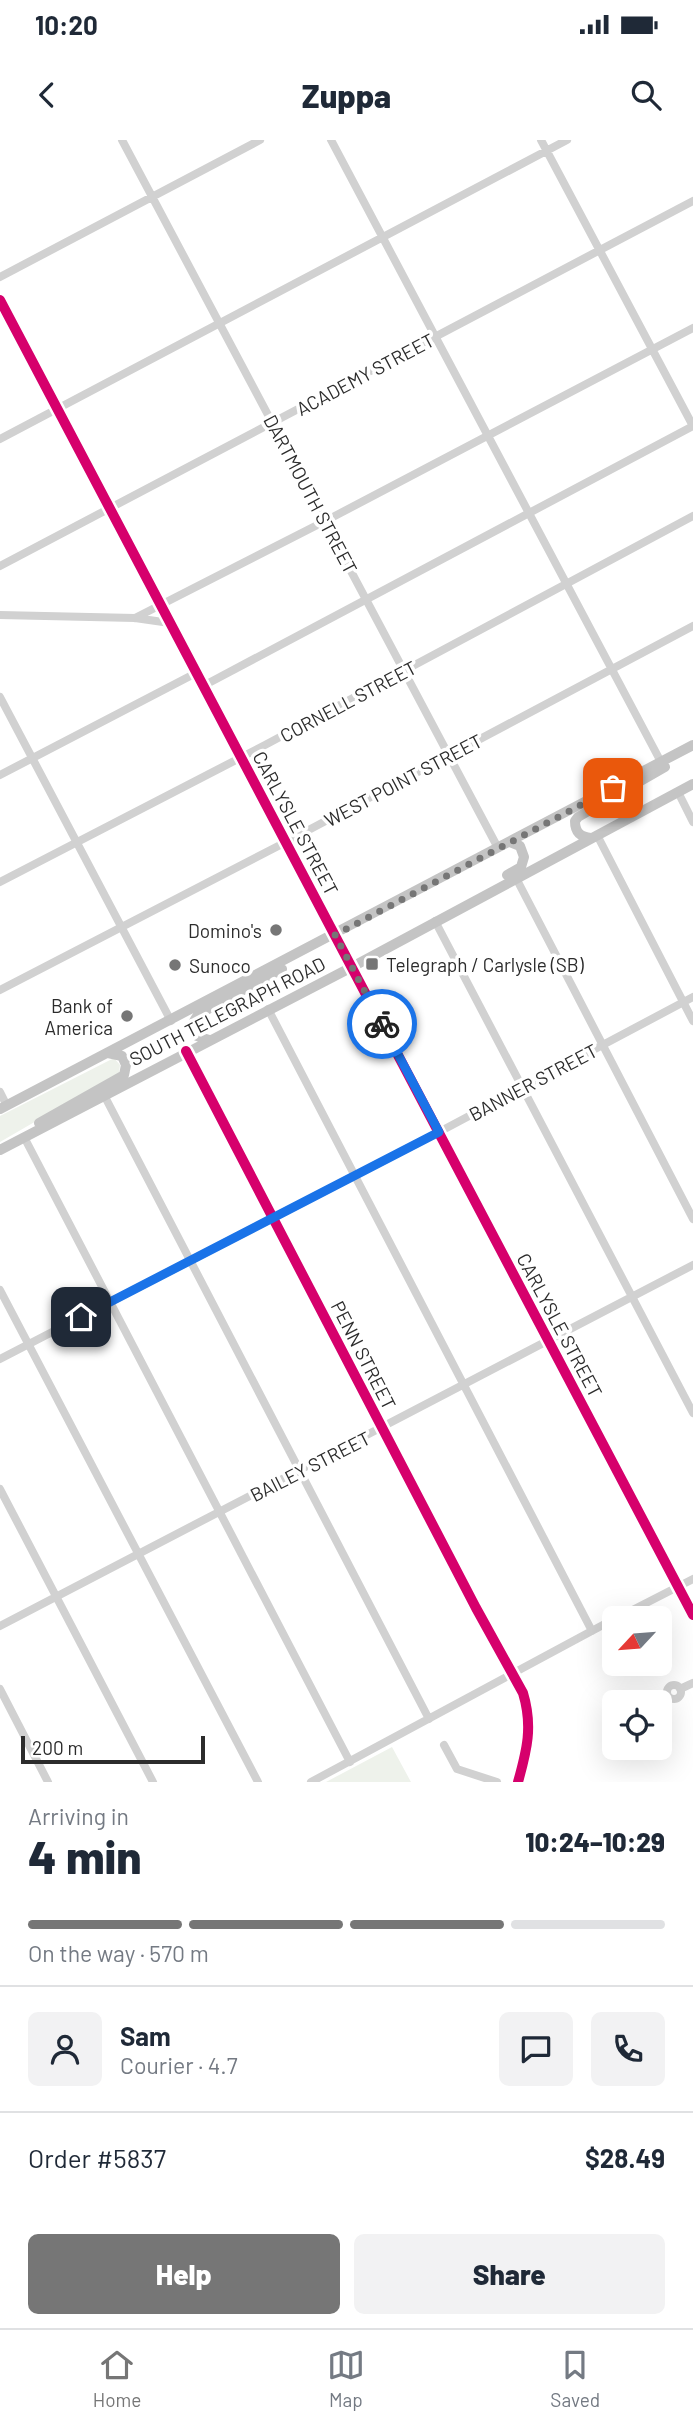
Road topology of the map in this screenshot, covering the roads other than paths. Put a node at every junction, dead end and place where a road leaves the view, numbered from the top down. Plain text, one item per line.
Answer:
1 (122, 140) edge
2 (260, 140) edge
3 (331, 140) edge
4 (541, 140) edge
5 (567, 140) edge
6 (547, 151) junction
7 (152, 197) junction
8 (693, 201) edge
9 (382, 237) junction
10 (601, 250) junction
11 (0, 277) edge
12 (0, 300) edge
13 (219, 324) junction
14 (693, 328) edge
15 (436, 337) junction
16 (654, 349) junction
17 (57, 409) junction
18 (272, 423) junction
19 (693, 426) edge
20 (487, 435) junction
21 (0, 439) edge
22 (110, 508) junction
23 (529, 512) junction
24 (693, 516) edge
25 (325, 522) junction
26 (0, 566) edge
27 (567, 584) junction
28 (367, 599) junction
29 (161, 606) junction
30 (0, 615) edge
31 (135, 618) junction
32 (170, 623) junction
33 (693, 626) edge
34 (611, 668) junction
35 (405, 670) junction
36 (196, 673) junction
37 (204, 686) junction
38 (0, 697) edge
39 (691, 746) edge
40 (449, 755) junction
41 (241, 757) junction
42 (33, 758) junction
43 (661, 762) junction
44 (0, 775) edge
45 (693, 776) edge
46 (693, 784) edge
47 (677, 792) junction
48 (643, 810) junction
49 (693, 822) edge
50 (594, 837) junction
51 (76, 842) junction
52 (286, 842) junction
53 (510, 842) junction
54 (498, 848) junction
55 (516, 878) junction
56 (0, 882) edge
57 (430, 924) junction
58 (122, 926) junction
59 (335, 935) junction
60 (296, 955) junction
61 (352, 967) junction
62 (0, 990) edge
63 (693, 997) edge
64 (683, 1002) junction
65 (268, 1009) junction
66 (171, 1021) junction
67 (693, 1021) edge
68 (209, 1040) junction
69 (603, 1045) junction
70 (187, 1051) junction
71 (108, 1053) junction
72 (524, 1087) junction
73 (0, 1092) edge
74 (104, 1095) junction
75 (4, 1108) edge
76 (439, 1132) junction
77 (24, 1137) junction
78 (12, 1144) junction
79 (0, 1150) edge
80 (355, 1176) junction
81 (274, 1218) junction
82 (693, 1219) edge
83 (191, 1261) junction
84 (693, 1265) edge
85 (0, 1290) edge
86 (632, 1297) junction
87 (110, 1302) junction
88 (549, 1341) junction
89 (29, 1345) junction
90 (0, 1359) edge
91 (465, 1385) junction
92 (693, 1413) edge
93 (383, 1428) junction
94 (301, 1471) junction
95 (0, 1489) edge
96 (220, 1512) junction
97 (138, 1554) junction
98 (693, 1578) edge
99 (678, 1586) junction
100 (56, 1597) junction
101 (640, 1606) edge
102 (693, 1615) edge
103 (0, 1626) edge
104 (602, 1626) edge
105 (592, 1631) junction
106 (512, 1674) junction
107 (693, 1683) edge
108 (0, 1689) edge
109 (680, 1689) dead end
110 (429, 1719) junction
111 (444, 1745) dead end
112 (350, 1762) junction
113 (48, 1782) edge
114 (153, 1782) edge
115 (258, 1782) edge
116 (311, 1782) edge
117 (497, 1782) edge
118 (518, 1782) edge

1 - 7 street, DARTMOUTH STREET
2 - 7 street
3 - 9 street
4 - 6 street
5 - 6 street
6 - 9 street
6 - 10 street
7 - 11 street
7 - 13 street, DARTMOUTH STREET
8 - 10 street, ACADEMY STREET
9 - 13 street
9 - 15 street
10 - 15 street, ACADEMY STREET
10 - 16 street
12 - 17 street, CARLYSLE STREET
13 - 17 street
13 - 18 street, DARTMOUTH STREET
14 - 16 street
15 - 18 street, ACADEMY STREET
15 - 20 street
16 - 19 street
16 - 20 street
17 - 21 street
17 - 22 street, CARLYSLE STREET
18 - 22 street, ACADEMY STREET
18 - 25 street, DARTMOUTH STREET
19 - 23 street
20 - 23 street
20 - 25 street
22 - 26 street, ACADEMY STREET
22 - 29 street, CARLYSLE STREET
23 - 27 street
23 - 28 street
24 - 27 street, CORNELL STREET
25 - 28 street, DARTMOUTH STREET
25 - 29 street
27 - 34 street
27 - 35 street, CORNELL STREET
28 - 35 street, DARTMOUTH STREET
28 - 37 street
29 - 31 street
29 - 32 street, CARLYSLE STREET
30 - 31 street
31 - 32 street
32 - 36 street, CARLYSLE STREET
33 - 34 street, WEST POINT STREET
34 - 40 street, WEST POINT STREET
34 - 43 street
35 - 40 street, DARTMOUTH STREET
35 - 41 street, CORNELL STREET
36 - 37 street, CARLYSLE STREET
36 - 42 street
37 - 41 street, CARLYSLE STREET
38 - 42 street
39 - 43 main road, SOUTH TELEGRAPH ROAD
39 - 50 main road
40 - 52 street, WEST POINT STREET
40 - 54 street, DARTMOUTH STREET
41 - 51 street, CORNELL STREET
41 - 52 street, CARLYSLE STREET
42 - 44 street
42 - 51 street
43 - 53 main road, SOUTH TELEGRAPH ROAD
45 - 48 main road
46 - 47 main road, SOUTH TELEGRAPH ROAD
47 - 48 main road, SOUTH TELEGRAPH ROAD
47 - 49 street
48 - 50 main road, SOUTH TELEGRAPH ROAD
50 - 55 main road, SOUTH TELEGRAPH ROAD
50 - 64 street
51 - 56 street, CORNELL STREET
51 - 58 street
52 - 58 street, WEST POINT STREET
52 - 59 street, CARLYSLE STREET
53 - 54 main road, SOUTH TELEGRAPH ROAD
53 - 57 main road
54 - 59 main road, SOUTH TELEGRAPH ROAD
55 - 57 main road, SOUTH TELEGRAPH ROAD
55 - 69 street
57 - 61 main road, SOUTH TELEGRAPH ROAD
57 - 72 street
58 - 62 street, WEST POINT STREET
58 - 66 street
59 - 60 main road, SOUTH TELEGRAPH ROAD
59 - 61 street, CARLYSLE STREET
60 - 66 main road, SOUTH TELEGRAPH ROAD
60 - 68 main road
61 - 65 main road, SOUTH TELEGRAPH ROAD
61 - 76 street, CARLYSLE STREET
63 - 64 street, BANNER STREET
64 - 67 street
64 - 69 street, BANNER STREET
65 - 68 main road, SOUTH TELEGRAPH ROAD
65 - 80 street
66 - 71 main road, SOUTH TELEGRAPH ROAD
68 - 70 main road, SOUTH TELEGRAPH ROAD
69 - 72 street, BANNER STREET
69 - 82 street
70 - 74 main road, SOUTH TELEGRAPH ROAD
70 - 81 street, PENN STREET
71 - 75 main road, SOUTH TELEGRAPH ROAD
71 - 78 main road
72 - 76 street, BANNER STREET
72 - 86 street
73 - 75 street
74 - 77 main road, SOUTH TELEGRAPH ROAD
74 - 83 street
76 - 80 street, BANNER STREET
76 - 88 street, CARLYSLE STREET
77 - 78 main road, SOUTH TELEGRAPH ROAD
77 - 87 street
78 - 79 main road, SOUTH TELEGRAPH ROAD
80 - 81 street, BANNER STREET
80 - 91 street
81 - 83 street, BANNER STREET
81 - 93 street, PENN STREET
83 - 87 street, BANNER STREET
83 - 94 street
84 - 86 street, BAILEY STREET
85 - 89 street
86 - 88 street, BAILEY STREET
86 - 92 street
87 - 89 street, BANNER STREET
87 - 96 street
88 - 91 street, BAILEY STREET
88 - 99 street, CARLYSLE STREET
89 - 90 street, BANNER STREET
89 - 97 street
91 - 93 street, BAILEY STREET
91 - 105 street
93 - 94 street, BAILEY STREET
93 - 106 street, PENN STREET
94 - 96 street, BAILEY STREET
94 - 110 street
95 - 100 street
96 - 97 street, BAILEY STREET
96 - 112 street
97 - 100 street, BAILEY STREET
97 - 115 street
98 - 99 street
99 - 101 street
99 - 102 street, CARLYSLE STREET
100 - 103 street, BAILEY STREET
100 - 114 street
104 - 105 street
105 - 106 street
106 - 110 street
106 - 118 street, PENN STREET
107 - 109 street
108 - 113 street
110 - 112 street
111 - 117 street
112 - 116 street

